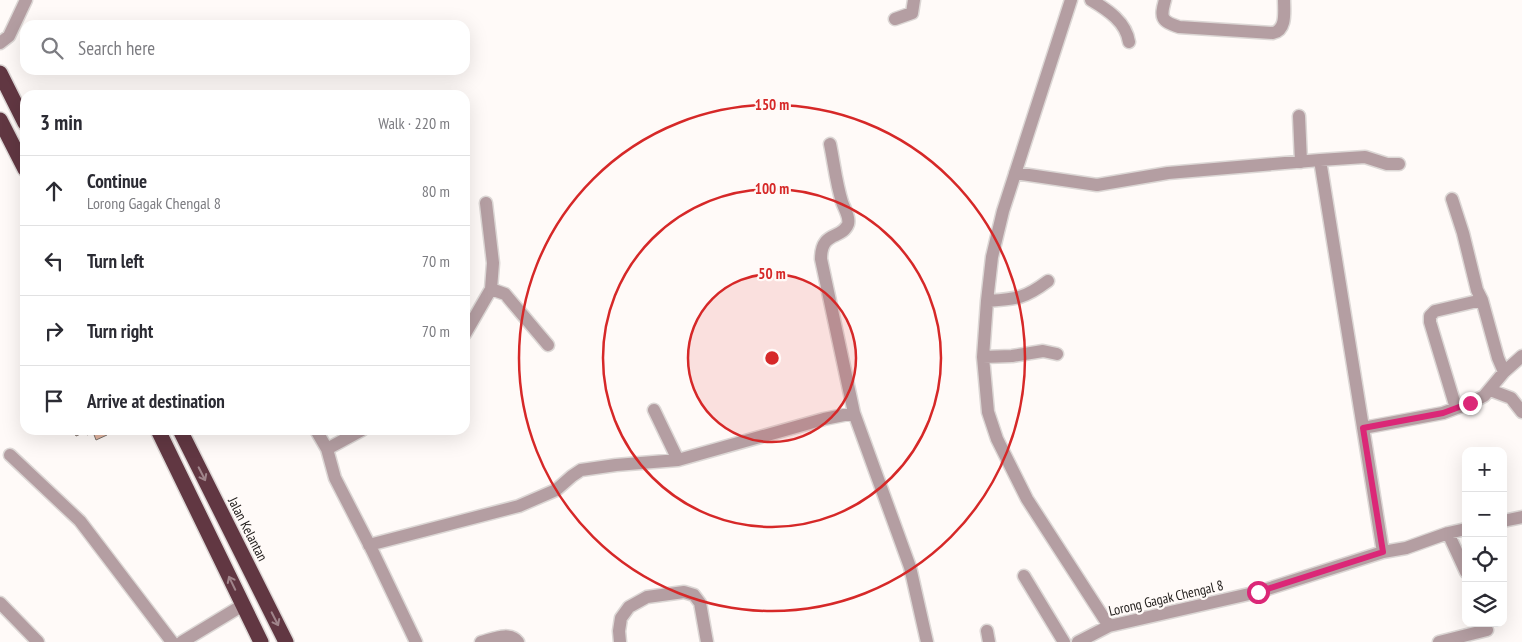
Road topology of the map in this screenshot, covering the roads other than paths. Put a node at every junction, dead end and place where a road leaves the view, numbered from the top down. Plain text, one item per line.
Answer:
1 (26, 0) edge
2 (914, 0) edge
3 (1071, 0) edge
4 (1091, 0) edge
5 (1164, 0) edge
6 (1284, 0) edge
7 (894, 19) dead end
8 (1129, 42) dead end
9 (0, 43) edge
10 (0, 74) edge
11 (20, 113) edge
12 (1298, 116) dead end
13 (0, 120) edge
14 (830, 144) dead end
15 (20, 159) edge
16 (1320, 160) junction
17 (1301, 162) junction
18 (1399, 164) dead end
19 (1015, 174) junction
20 (1452, 199) dead end
21 (486, 203) dead end
22 (1048, 281) dead end
23 (491, 289) junction
24 (1482, 300) junction
25 (987, 301) junction
26 (470, 325) edge
27 (548, 345) dead end
28 (1057, 354) dead end
29 (1522, 356) edge
30 (982, 357) junction
31 (1504, 372) junction
32 (1490, 390) junction
33 (1456, 408) junction
34 (654, 410) dead end
35 (1522, 412) edge
36 (854, 413) junction
37 (1363, 428) junction
38 (160, 435) edge
39 (182, 435) edge
40 (318, 435) edge
41 (353, 435) edge
42 (326, 450) junction
43 (10, 455) dead end
44 (678, 460) junction
45 (1522, 517) edge
46 (1507, 520) edge
47 (1462, 532) edge
48 (1451, 539) junction
49 (369, 545) junction
50 (1383, 552) junction
51 (1462, 563) edge
52 (1024, 576) dead end
53 (0, 603) edge
54 (243, 605) junction
55 (1109, 626) junction
56 (1487, 632) edge
57 (38, 642) edge
58 (172, 642) edge
59 (182, 642) edge
60 (261, 642) edge
61 (286, 642) edge
62 (416, 642) edge
63 (481, 642) edge
64 (518, 642) edge
65 (620, 642) edge
66 (707, 642) edge
67 (927, 642) edge
68 (1064, 642) edge
69 (1078, 642) edge
70 (1439, 642) edge

1 - 9 street
2 - 7 street
3 - 19 street
4 - 8 street
5 - 6 street
10 - 11 highway
12 - 17 street
13 - 15 highway
14 - 36 street
16 - 17 street
16 - 18 street
16 - 37 street
17 - 19 street
19 - 25 street
20 - 24 street
21 - 23 street
22 - 25 street
23 - 26 street
23 - 27 street
24 - 31 street
24 - 33 street
25 - 30 street
28 - 30 street
29 - 31 street
30 - 55 street
31 - 32 street
32 - 33 street
32 - 35 street
33 - 37 street
34 - 44 street
36 - 44 street
36 - 67 street
37 - 50 street
54 -> 38 highway
39 -> 61 highway, Jalan Kelantan
40 - 42 street
41 - 42 street
42 - 49 street
43 - 58 street
44 - 49 street
45 - 46 street
47 - 48 street, Lorong Gagak Chengal 8
48 - 50 street, Lorong Gagak Chengal 8
48 - 51 street
49 - 62 street
50 - 55 street, Lorong Gagak Chengal 8
52 - 68 street
53 - 57 street
54 - 59 street
54 - 60 highway
55 - 69 street, Lorong Gagak Chengal 8
56 - 70 street
63 - 64 street
65 - 66 street

